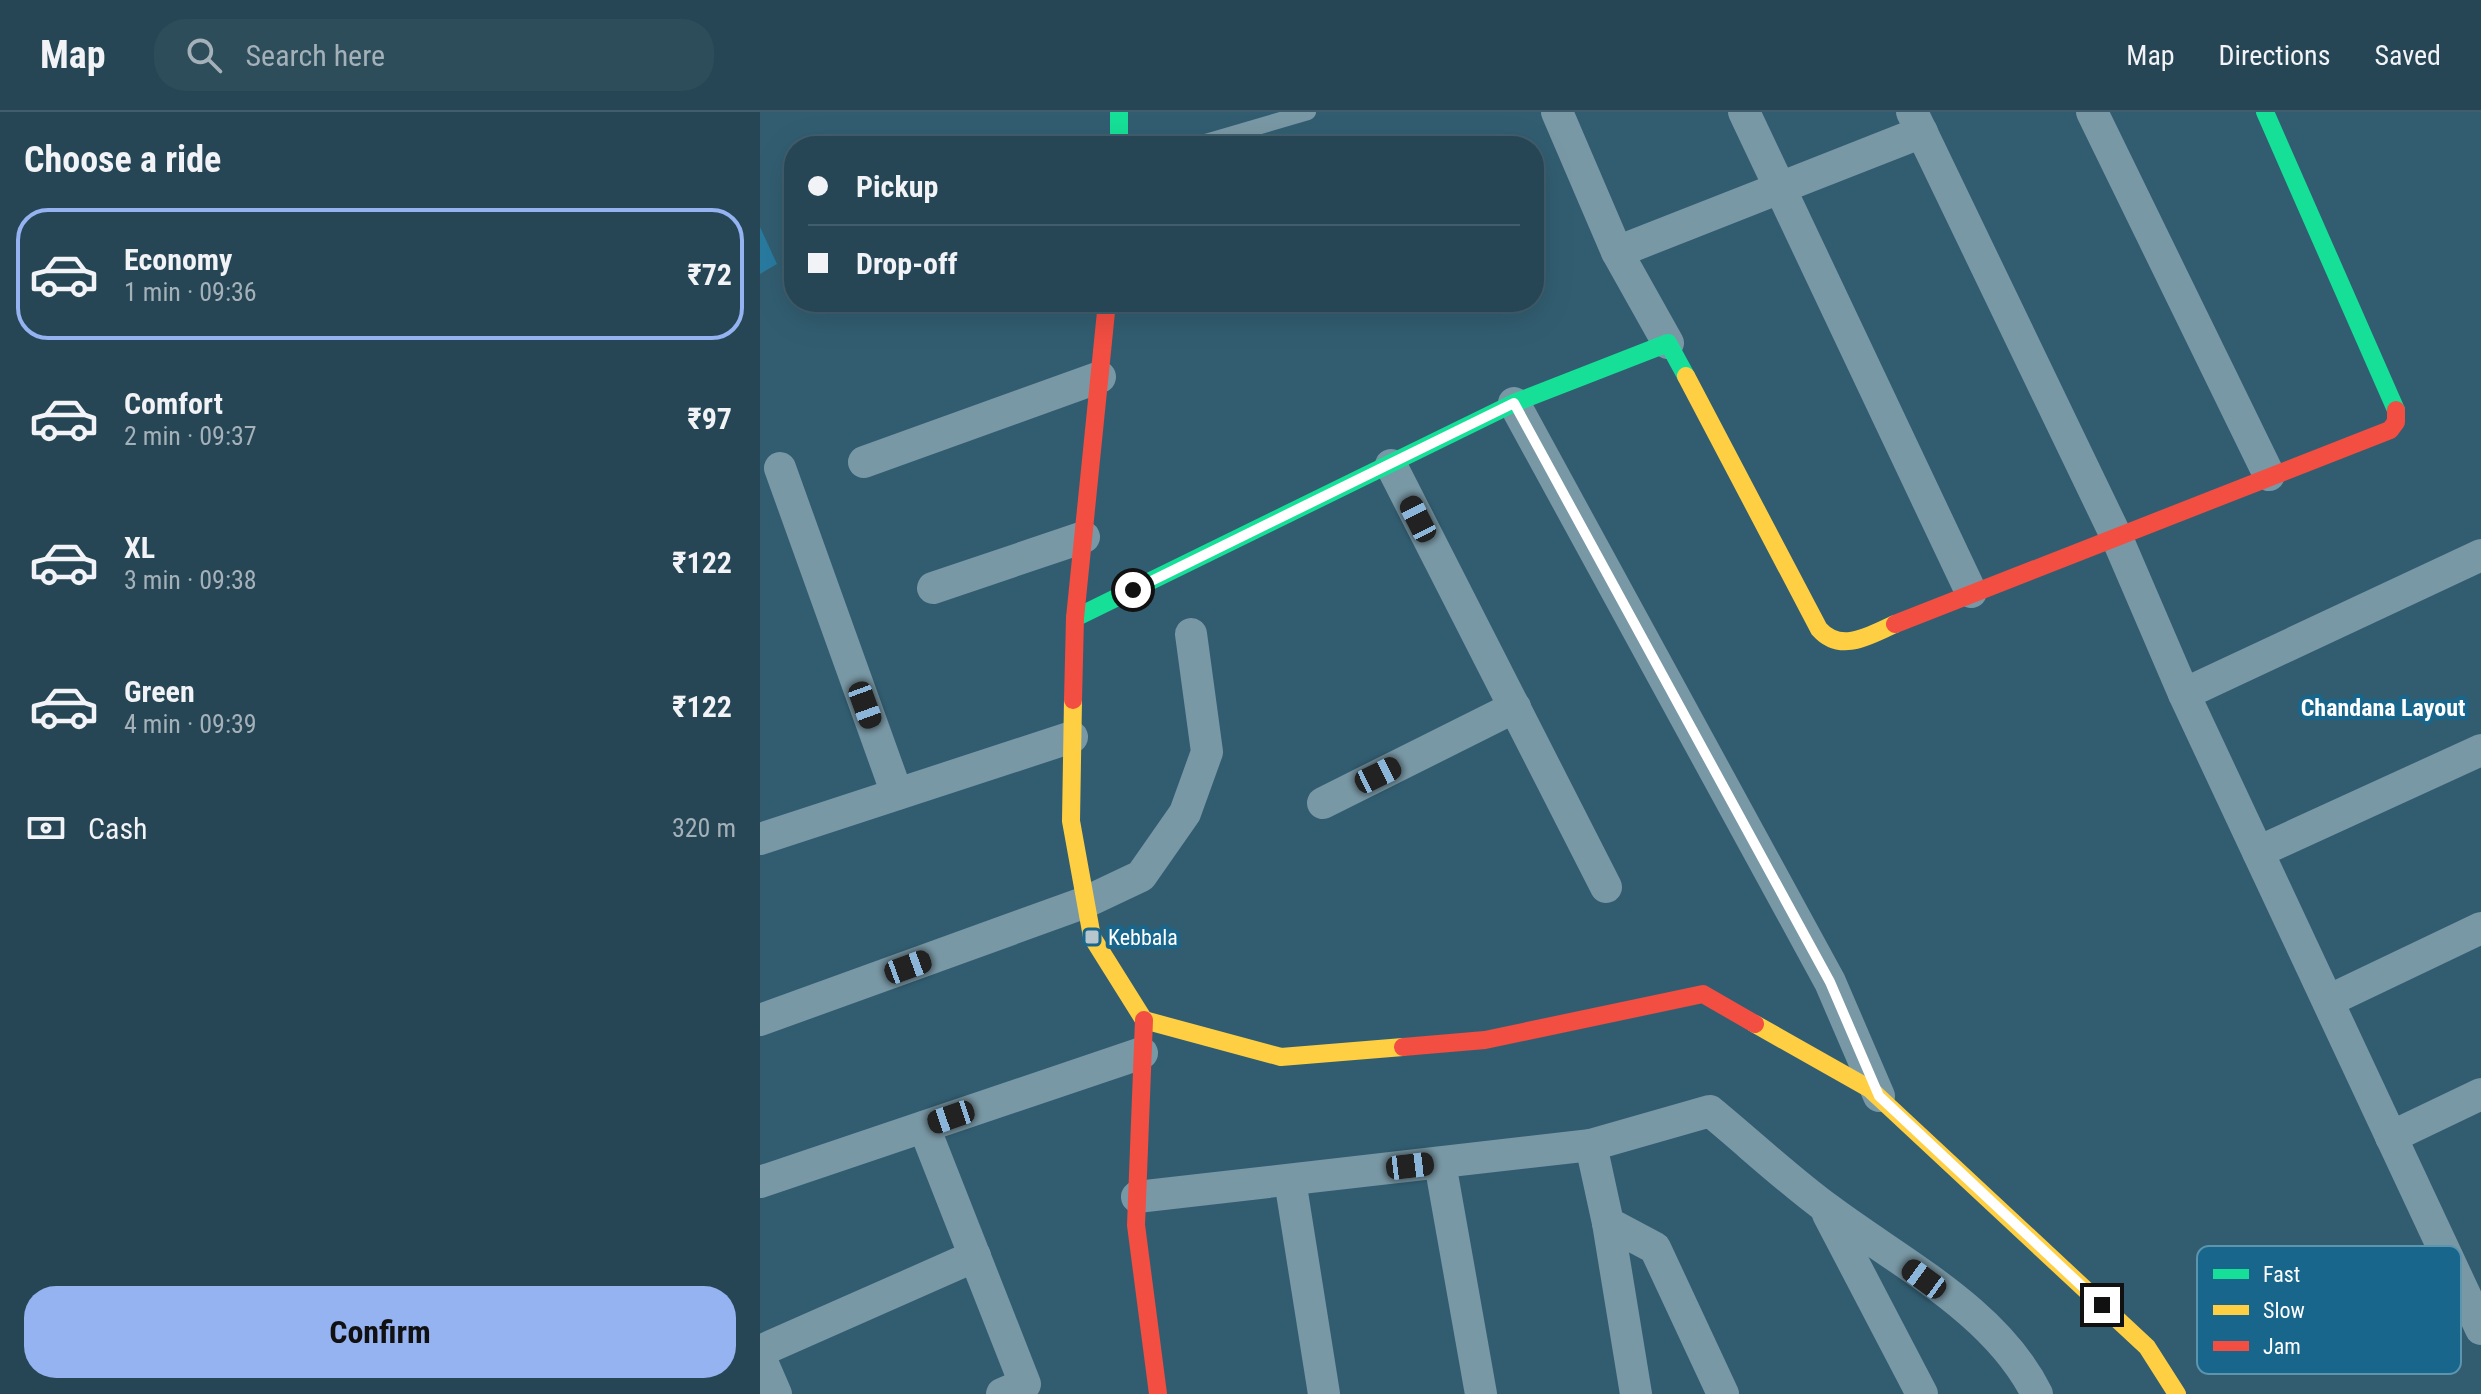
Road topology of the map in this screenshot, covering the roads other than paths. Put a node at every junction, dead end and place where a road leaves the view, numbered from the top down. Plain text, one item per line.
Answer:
1 (1308, 112) edge
2 (1557, 112) edge
3 (1744, 112) edge
4 (2092, 112) edge
5 (2265, 112) edge
6 (1917, 122) edge
7 (1226, 136) edge
8 (1779, 189) junction
9 (1617, 252) junction
10 (1106, 312) edge
11 (1668, 343) junction
12 (1100, 377) junction
13 (1514, 403) junction
14 (864, 462) dead end
15 (1391, 465) junction
16 (780, 468) dead end
17 (2269, 475) junction
18 (1084, 537) junction
19 (2117, 538) junction
20 (2481, 555) edge
21 (933, 588) dead end
22 (1971, 592) junction
23 (1075, 618) junction
24 (1191, 634) dead end
25 (2184, 694) junction
26 (1515, 707) junction
27 (1072, 737) junction
28 (2481, 750) edge
29 (897, 794) junction
30 (1323, 803) dead end
31 (760, 839) edge
32 (2258, 852) junction
33 (1606, 887) dead end
34 (1086, 902) junction
35 (2481, 928) edge
36 (2328, 1001) junction
37 (760, 1020) edge
38 (1144, 1020) junction
39 (1142, 1053) junction
40 (2481, 1094) edge
41 (1879, 1096) junction
42 (924, 1127) junction
43 (2391, 1137) junction
44 (1591, 1145) junction
45 (1440, 1163) junction
46 (1290, 1180) junction
47 (760, 1182) edge
48 (1137, 1197) junction
49 (1825, 1208) junction
50 (1608, 1223) junction
51 (2451, 1246) edge
52 (975, 1256) junction
53 (2461, 1264) edge
54 (2471, 1282) edge
55 (2481, 1329) edge
56 (760, 1354) edge
57 (1019, 1391) edge
58 (776, 1394) edge
59 (1158, 1394) edge
60 (1324, 1394) edge
61 (1481, 1394) edge
62 (1636, 1394) edge
63 (1723, 1394) edge
64 (1922, 1394) edge
65 (2037, 1394) edge
66 (2177, 1394) edge

1 - 7 lane
2 - 9 street
3 - 8 street
4 - 17 street
5 - 17 street
6 - 8 street
6 - 19 street
8 - 9 street
8 - 22 street
9 - 11 street
10 - 12 street
11 - 13 street
11 - 22 street
12 - 14 street
12 - 18 street
13 - 15 street
13 - 41 street
15 - 23 street
15 - 26 street
16 - 29 street
17 - 19 street
18 - 21 street
18 - 23 street
19 - 22 street
19 - 25 street
20 - 25 street
23 - 27 street
24 - 34 street
25 - 32 street
26 - 30 street
26 - 33 street
27 - 29 street
27 - 34 street
28 - 32 street
29 - 31 street
32 - 36 street
34 - 37 street
34 - 38 street
35 - 36 street
36 - 43 street
38 - 39 street
38 - 41 street
39 - 42 street
39 - 48 street
40 - 43 street
41 - 66 street
42 - 47 street
42 - 52 street
43 - 51 street
44 - 45 street
44 - 49 street
44 - 50 street
45 - 46 street
45 - 61 street
46 - 48 street
46 - 60 street
48 - 59 street
49 - 64 street
49 - 65 street
50 - 62 street
50 - 63 street
52 - 56 street
52 - 57 street
53 - 54 street
54 - 55 street
56 - 58 street

